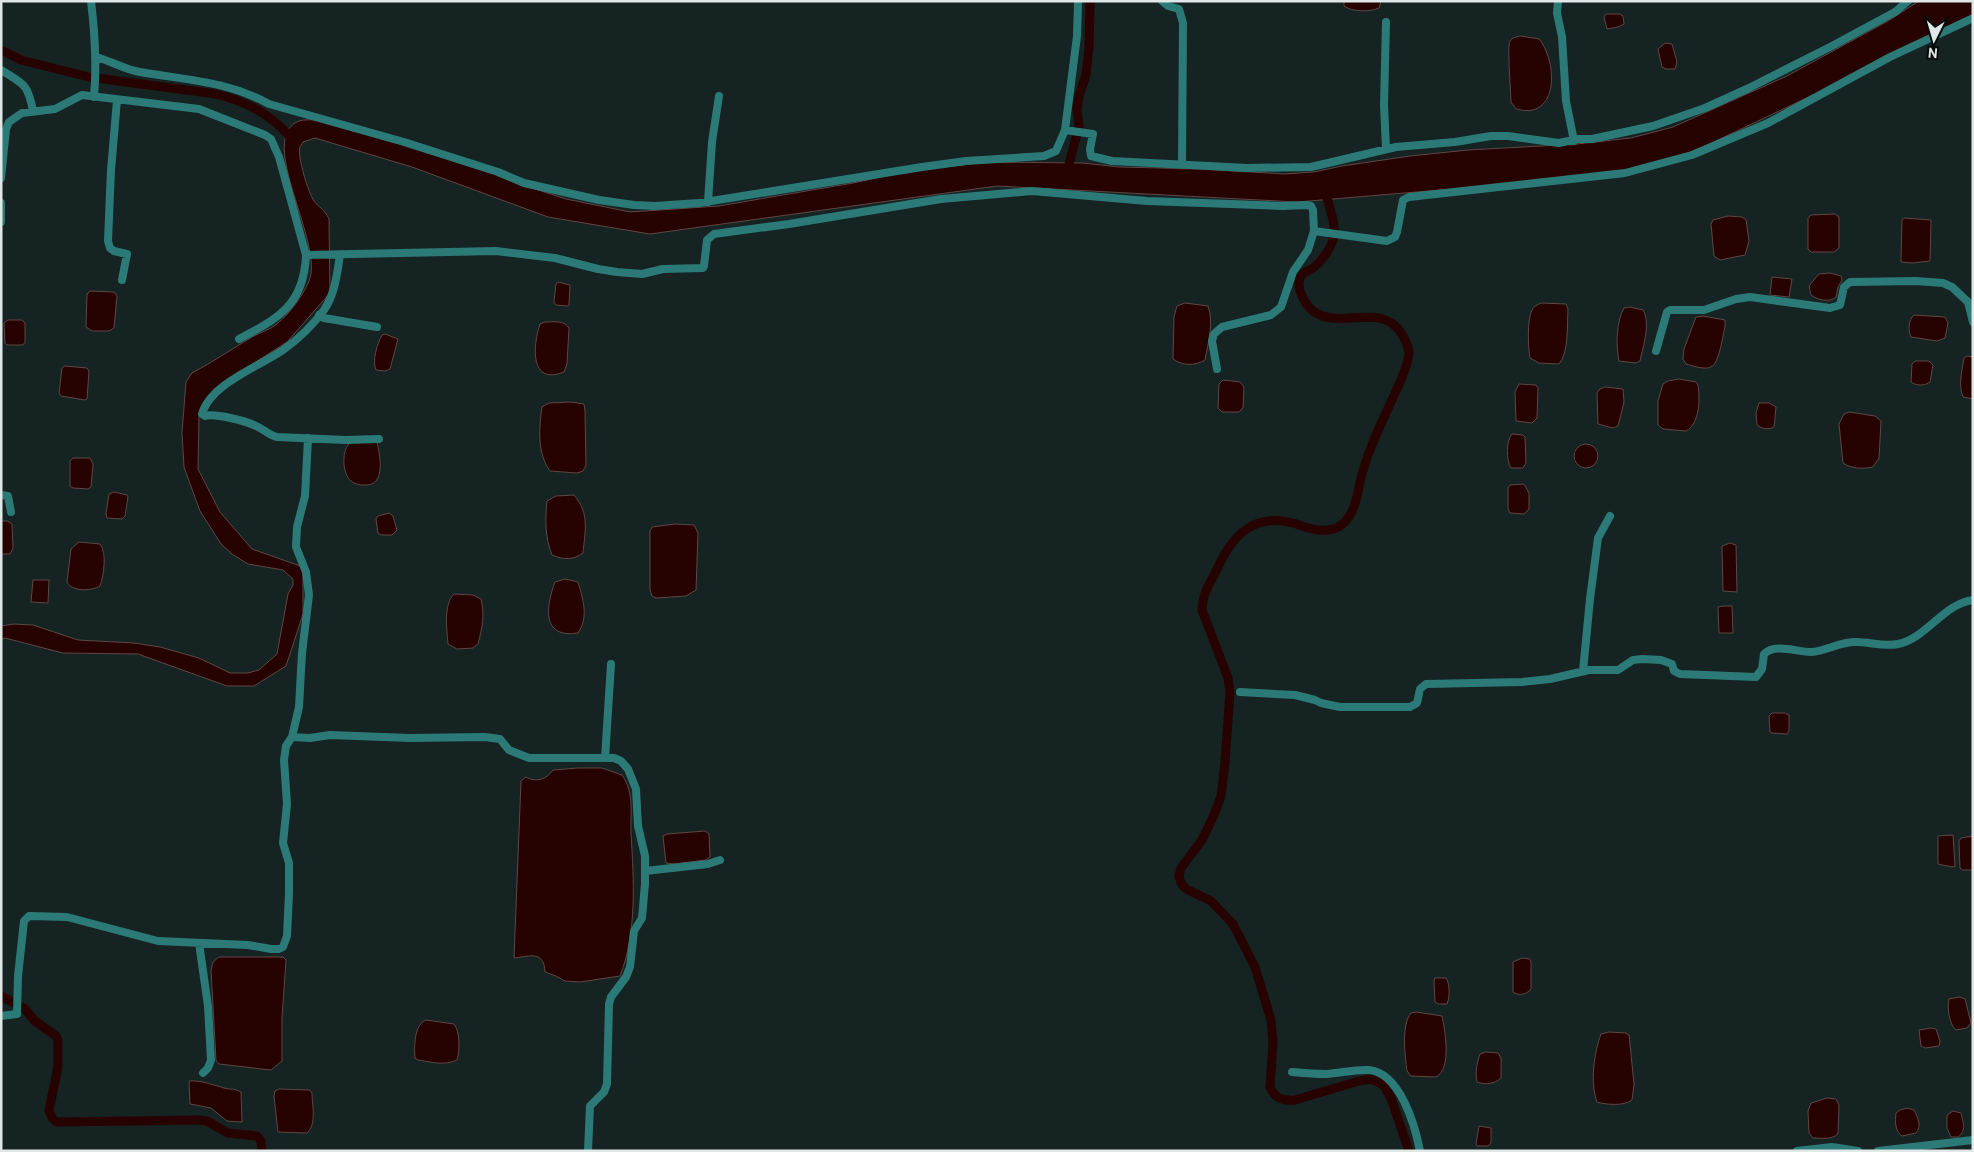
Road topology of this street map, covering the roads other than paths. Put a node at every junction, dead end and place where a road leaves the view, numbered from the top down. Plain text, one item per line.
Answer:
1 (91, 1) edge
2 (1078, 1) edge
3 (1162, 1) edge
4 (1558, 1) edge
5 (1908, 1) edge
6 (1973, 18) edge
7 (1386, 22) dead end
8 (96, 57) junction
9 (1, 70) edge
10 (94, 95) junction
11 (719, 96) dead end
12 (117, 100) junction
13 (33, 112) junction
14 (1068, 130) junction
15 (1574, 141) junction
16 (1386, 149) junction
17 (1182, 164) junction
18 (1, 178) edge
19 (708, 202) junction
20 (1, 203) edge
21 (1, 222) edge
22 (1317, 232) junction
23 (309, 255) junction
24 (337, 255) junction
25 (122, 280) dead end
26 (319, 315) junction
27 (1973, 322) edge
28 (377, 327) dead end
29 (239, 339) dead end
30 (1656, 351) dead end
31 (1217, 369) dead end
32 (308, 438) junction
33 (378, 439) dead end
34 (1, 495) edge
35 (11, 512) dead end
36 (1610, 516) dead end
37 (1973, 600) edge
38 (611, 664) dead end
39 (1583, 671) junction
40 (1240, 692) dead end
41 (292, 737) junction
42 (605, 758) junction
43 (720, 860) dead end
44 (645, 872) junction
45 (199, 943) junction
46 (1, 1016) edge
47 (1292, 1072) dead end
48 (203, 1073) dead end
49 (1973, 1140) edge
50 (588, 1151) edge
51 (1420, 1151) edge
52 (1797, 1151) edge
53 (1858, 1151) edge
54 (1878, 1151) edge

1 - 8 street
2 - 14 street
3 - 17 street
4 - 15 street
5 - 15 street
6 - 22 street
7 - 16 street
8 - 10 street
8 - 19 street
9 - 13 street
10 - 12 street
10 - 13 street
11 - 19 street
12 - 23 street
12 - 25 street
13 - 18 street
14 - 17 street
14 - 19 street
15 - 16 street
16 - 17 street
20 - 21 street
22 - 24 street
22 - 31 street
23 - 24 street
23 - 29 street
24 - 26 street
26 - 28 street
26 - 32 street
27 - 30 street
32 - 33 street
32 - 41 street
34 - 35 street
36 - 39 street
37 - 39 street
38 - 42 street
39 - 40 street
41 - 42 street
41 - 45 street
42 - 44 street
43 - 44 street
44 - 50 street
45 - 46 street
45 - 48 street
47 - 51 street
49 - 54 street
52 - 53 street

